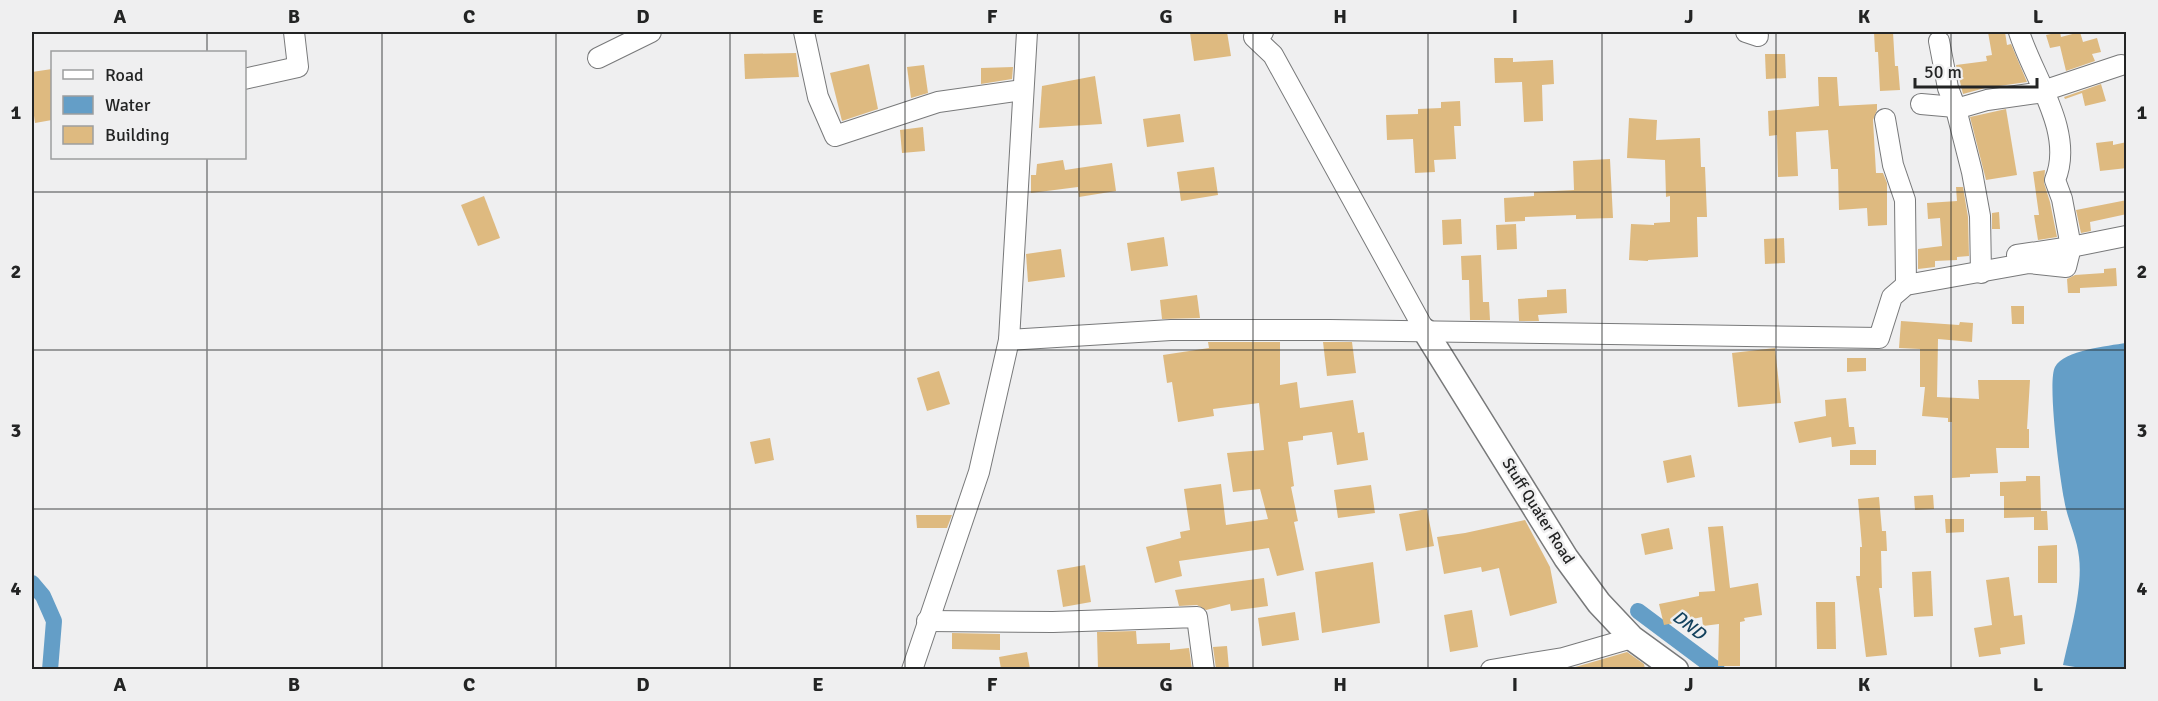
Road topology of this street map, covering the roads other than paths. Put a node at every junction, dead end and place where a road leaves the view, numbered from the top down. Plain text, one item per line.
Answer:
1 (294, 32) edge
2 (651, 32) edge
3 (804, 32) edge
4 (1027, 32) edge
5 (1263, 32) edge
6 (2019, 32) edge
7 (1939, 41) dead end
8 (598, 58) dead end
9 (2121, 65) dead end
10 (246, 79) edge
11 (1022, 90) junction
12 (1921, 104) dead end
13 (1956, 109) junction
14 (1885, 119) dead end
15 (2127, 236) edge
16 (2071, 247) junction
17 (1981, 266) junction
18 (1906, 285) junction
19 (1425, 331) junction
20 (1009, 340) junction
21 (927, 621) junction
22 (1632, 638) junction
23 (1565, 664) edge
24 (912, 669) edge
25 (1204, 669) edge
26 (1491, 669) edge
27 (1676, 669) edge

1 - 10 street
2 - 8 street
3 - 11 street
4 - 11 street
5 - 19 street
6 - 16 street
7 - 13 street
9 - 13 street
11 - 20 street
12 - 13 street
13 - 17 street
14 - 18 street
15 - 16 street
16 - 17 street
17 - 18 street
18 - 19 street
19 - 20 street
19 - 22 street, Stuff Quater Road
20 - 21 street
21 - 24 street
21 - 25 street
22 - 23 street
22 - 27 street, Stuff Quater Road
23 - 26 street

